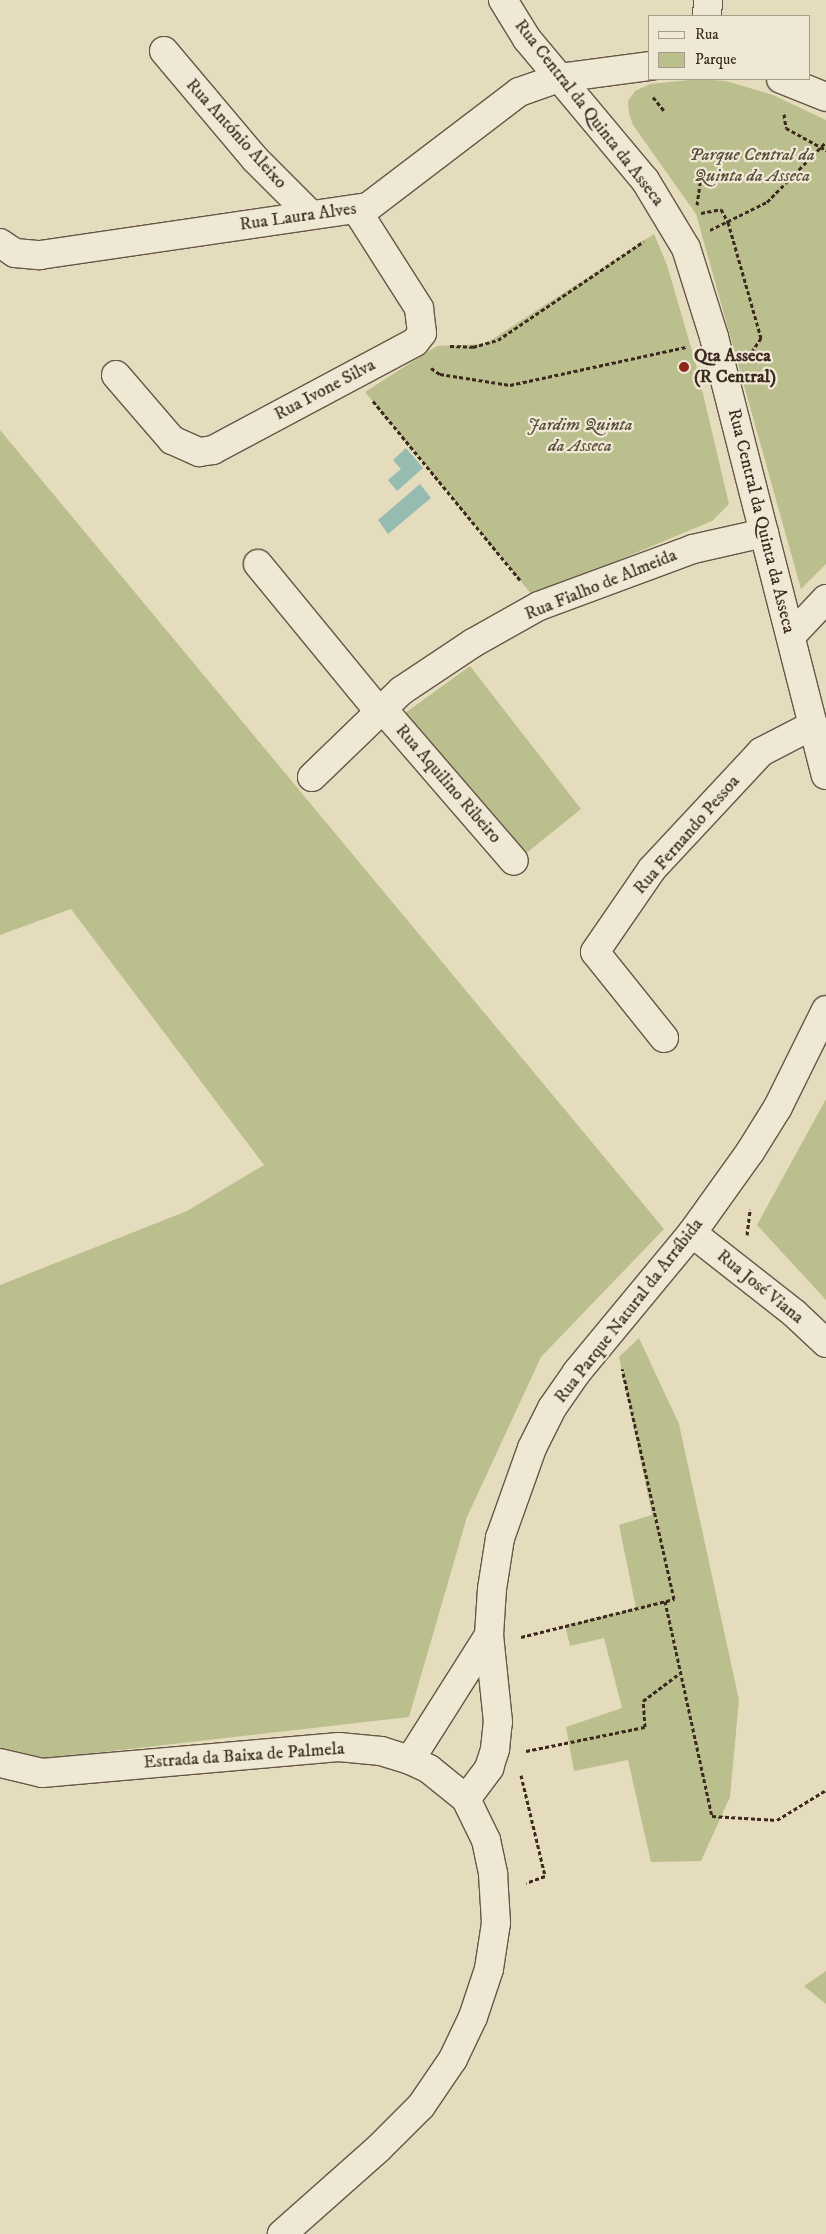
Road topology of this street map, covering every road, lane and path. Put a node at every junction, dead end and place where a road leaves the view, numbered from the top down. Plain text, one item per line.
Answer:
1 (503, 0) edge
2 (708, 0) edge
3 (707, 15) edge
4 (164, 51) dead end
5 (648, 66) edge
6 (559, 78) junction
7 (783, 80) edge
8 (826, 97) edge
9 (826, 142) edge
10 (820, 147) junction
11 (826, 150) edge
12 (702, 168) dead end
13 (356, 209) junction
14 (311, 215) junction
15 (728, 222) junction
16 (677, 232) junction
17 (0, 243) edge
18 (714, 337) junction
19 (446, 346) dead end
20 (401, 349) junction
21 (116, 375) dead end
22 (728, 389) junction
23 (371, 399) dead end
24 (764, 533) junction
25 (258, 564) dead end
26 (516, 574) dead end
27 (826, 599) edge
28 (791, 636) junction
29 (380, 709) junction
30 (813, 726) junction
31 (826, 775) edge
32 (312, 777) dead end
33 (514, 861) dead end
34 (826, 1010) edge
35 (664, 1038) dead end
36 (755, 1200) dead end
37 (692, 1233) junction
38 (752, 1240) dead end
39 (616, 1326) junction
40 (826, 1343) edge
41 (665, 1601) junction
42 (490, 1640) junction
43 (680, 1673) junction
44 (504, 1755) junction
45 (410, 1760) junction
46 (0, 1763) edge
47 (826, 1790) edge
48 (466, 1799) junction
49 (495, 1896) junction
50 (282, 2234) edge

1 - 6 street, Rua Central da Quinta da Asseca
2 - 3 street
4 - 14 street, Rua António Aleixo
5 - 6 street, Rua Laura Alves
6 - 13 street, Rua Laura Alves
6 - 16 street, Rua Central da Quinta da Asseca
7 - 8 street
9 - 10 path
10 - 11 path
10 - 15 path
12 - 15 path
13 - 14 street, Rua Laura Alves
13 - 20 street, Rua Ivone Silva
14 - 17 street, Rua Laura Alves
15 - 16 path
15 - 22 path
16 - 18 street, Rua Central da Quinta da Asseca
16 - 19 path
18 - 20 path
18 - 22 street, Rua Central da Quinta da Asseca
20 - 21 street, Rua Ivone Silva
22 - 24 street, Rua Central da Quinta da Asseca
23 - 26 path
24 - 28 street, Rua Central da Quinta da Asseca
24 - 29 street, Rua Fialho de Almeida
25 - 29 street, Rua Aquilino Ribeiro
27 - 28 street
28 - 30 street, Rua Central da Quinta da Asseca
29 - 32 street, Rua Fialho de Almeida
29 - 33 street, Rua Aquilino Ribeiro
30 - 31 street, Rua Central da Quinta da Asseca
30 - 35 street, Rua Fernando Pessoa
34 - 37 street, Rua Parque Natural da Arrábida
36 - 38 path
37 - 39 street, Rua Parque Natural da Arrábida
37 - 40 street, Rua José Viana
39 - 41 path
39 - 42 street, Rua Parque Natural da Arrábida
41 - 42 path
41 - 43 path
42 - 44 street, Rua Parque Natural da Arrábida
42 - 45 street, Rua Parque Natural da Arrábida
43 - 44 path
43 - 47 path
44 - 48 street, Rua Parque Natural da Arrábida
44 - 49 path
45 - 46 street, Estrada da Baixa de Palmela
45 - 48 street, Estrada da Baixa de Palmela
48 - 49 street, Estrada da Baixa de Palmela
49 - 50 street, Estrada da Baixa de Palmela

